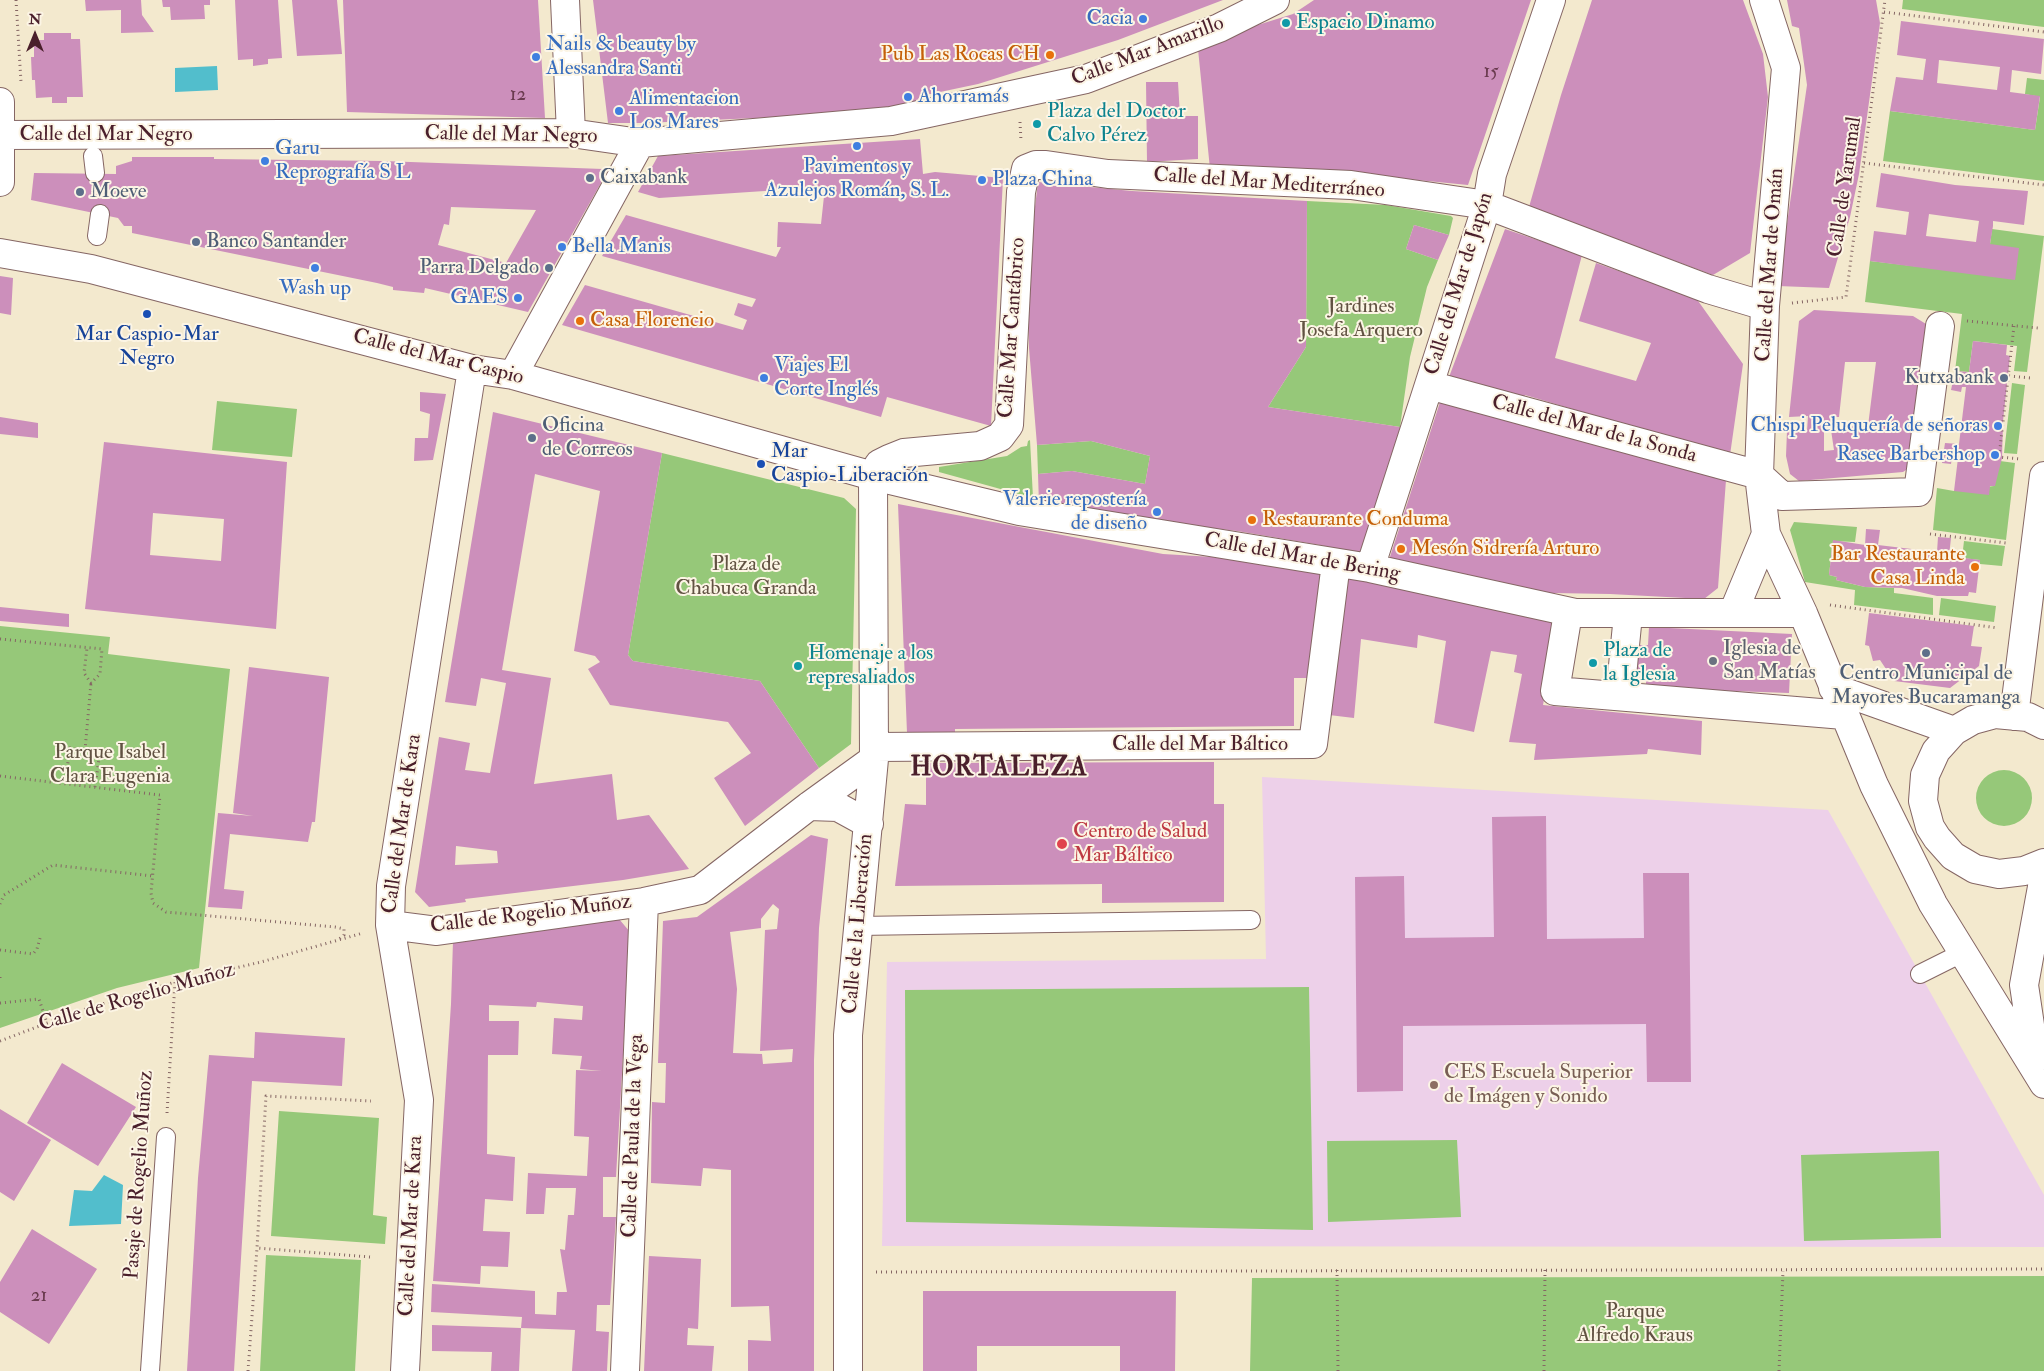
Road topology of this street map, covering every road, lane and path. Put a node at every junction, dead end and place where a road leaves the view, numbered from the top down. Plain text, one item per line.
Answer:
1 (16, 0) edge
2 (565, 0) edge
3 (1275, 0) edge
4 (1551, 0) edge
5 (1764, 0) edge
6 (1885, 0) edge
7 (1884, 12) junction
8 (2044, 32) edge
9 (21, 80) dead end
10 (0, 102) edge
11 (1019, 104) junction
12 (571, 133) junction
13 (1, 135) edge
14 (640, 142) junction
15 (93, 156) dead end
16 (1024, 159) junction
17 (1864, 163) junction
18 (95, 173) dead end
19 (0, 182) edge
20 (2044, 185) edge
21 (1487, 205) junction
22 (100, 214) dead end
23 (97, 236) dead end
24 (0, 253) edge
25 (1765, 306) junction
26 (1951, 323) joint
27 (2014, 326) junction
28 (2038, 328) dead end
29 (472, 369) junction
30 (513, 376) junction
31 (2008, 376) junction
32 (2031, 378) dead end
33 (1429, 385) junction
34 (2020, 459) dead end
35 (1759, 475) junction
36 (873, 476) junction
37 (2044, 476) edge
38 (1766, 534) junction
39 (1930, 534) dead end
40 (2009, 543) dead end
41 (1336, 563) junction
42 (1370, 568) junction
43 (1811, 608) junction
44 (1733, 613) junction
45 (1567, 619) dead end
46 (1627, 625) dead end
47 (1998, 628) dead end
48 (0, 639) edge
49 (87, 648) junction
50 (91, 683) junction
51 (1833, 688) junction
52 (1633, 697) junction
53 (1844, 716) junction
54 (2014, 716) junction
55 (2044, 725) edge
56 (1954, 731) junction
57 (85, 750) junction
58 (874, 753) junction
59 (0, 776) edge
60 (65, 784) junction
61 (1874, 785) junction
62 (95, 787) junction
63 (809, 806) junction
64 (869, 824) junction
65 (1934, 833) junction
66 (2044, 863) edge
67 (153, 876) junction
68 (2044, 876) edge
69 (644, 902) junction
70 (0, 904) edge
71 (1933, 904) junction
72 (1251, 920) dead end
73 (390, 925) junction
74 (858, 926) junction
75 (40, 938) dead end
76 (338, 940) junction
77 (0, 950) edge
78 (1964, 952) junction
79 (1920, 974) dead end
80 (0, 977) edge
81 (0, 982) edge
82 (176, 982) junction
83 (2034, 989) edge
84 (0, 1004) edge
85 (47, 1023) junction
86 (0, 1041) edge
87 (2042, 1074) edge
88 (371, 1101) dead end
89 (166, 1136) joint
90 (257, 1248) junction
91 (370, 1257) dead end
92 (2044, 1269) edge
93 (1337, 1270) junction
94 (1545, 1270) junction
95 (1783, 1271) junction
96 (848, 1272) junction
97 (150, 1371) edge
98 (248, 1371) edge
99 (405, 1371) edge
100 (625, 1371) edge
101 (848, 1371) edge
102 (1338, 1371) edge
103 (1544, 1371) edge
104 (1779, 1371) edge

1 - 9 path
2 - 12 street
3 - 11 street, Calle Mar Amarillo
4 - 21 street, Calle del Mar de Japón
5 - 25 street, Calle del Mar de Omán
6 - 7 path, Calle de Yarumal
7 - 8 path
7 - 17 path, Calle de Yarumal
10 - 13 street
11 - 14 street, Calle del Mar Negro
11 - 16 path
12 - 13 street, Calle del Mar Negro
12 - 14 street, Calle del Mar Negro
13 - 19 street
14 - 30 street
15 - 18 lane
16 - 21 street, Calle del Mar Mediterráneo
16 - 36 street, Calle Mar Cantábrico
17 - 20 path
17 - 25 path, Calle de Yarumal
21 - 25 street, Calle del Mar Mediterráneo
21 - 33 street, Calle del Mar de Japón
22 - 23 lane
24 - 29 street, Calle del Mar Caspio
25 - 35 street, Calle del Mar de Omán
26 - 27 path
26 - 35 street
27 - 28 path
27 - 31 path
29 - 30 street, Calle del Mar Caspio
29 - 73 street, Calle del Mar de Kara
30 - 36 street, Calle del Mar Caspio
31 - 32 path
31 - 34 path
33 - 35 street, Calle del Mar de la Sonda
33 - 42 street, Calle del Mar de Japón
35 - 38 street, Calle del Mar de Omán
36 - 41 street, Calle del Mar de Bering
36 - 58 street, Calle de la Liberación
37 - 54 street
38 - 43 street, Calle del Mar de Omán
38 - 44 street, Calle del Mar de Omán
39 - 40 path
41 - 42 street, Calle del Mar de Bering
41 - 58 street, Calle del Mar Báltico
42 - 44 street, Calle del Mar de Bering
43 - 44 street, Calle del Mar de Bering
43 - 47 path
43 - 51 street, Calle del Mar de Omán
45 - 52 street
46 - 52 street
48 - 49 path
49 - 50 path
49 - 50 path
50 - 57 path
51 - 53 street, Calle del Mar de Omán
51 - 56 street
52 - 53 street
53 - 61 street, Calle del Mar de Omán
54 - 55 street
54 - 56 street
56 - 65 street
57 - 60 path
57 - 62 path
58 - 63 street, Calle de Rogelio Muñoz
58 - 64 street, Calle de la Liberación
59 - 60 path
60 - 62 path
61 - 65 street
61 - 71 street, Calle del Mar de Omán
62 - 67 path
63 - 64 street
63 - 69 street, Calle de Rogelio Muñoz
64 - 74 street, Calle de la Liberación
65 - 66 street
65 - 71 street
67 - 70 path
67 - 76 path
68 - 83 street
69 - 73 street, Calle de Rogelio Muñoz
69 - 100 street, Calle de Paula de la Vega
71 - 78 street, Calle del Mar de Omán
72 - 74 lane
73 - 76 path, Calle de Rogelio Muñoz
73 - 99 street, Calle del Mar de Kara
74 - 96 street, Calle de la Liberación
75 - 77 path
76 - 82 path, Calle de Rogelio Muñoz
78 - 79 lane
78 - 87 street, Calle del Mar de Omán
80 - 81 path
82 - 85 path, Calle de Rogelio Muñoz
82 - 89 path, Pasaje de Rogelio Muñoz
83 - 87 street
84 - 85 path
85 - 86 path, Calle de Rogelio Muñoz
88 - 90 path
89 - 97 lane, Pasaje de Rogelio Muñoz
90 - 91 path
90 - 98 path
92 - 95 path
93 - 94 path
93 - 96 path
93 - 102 path
94 - 95 path
94 - 103 path
95 - 104 path
96 - 101 street, Calle de la Liberación

